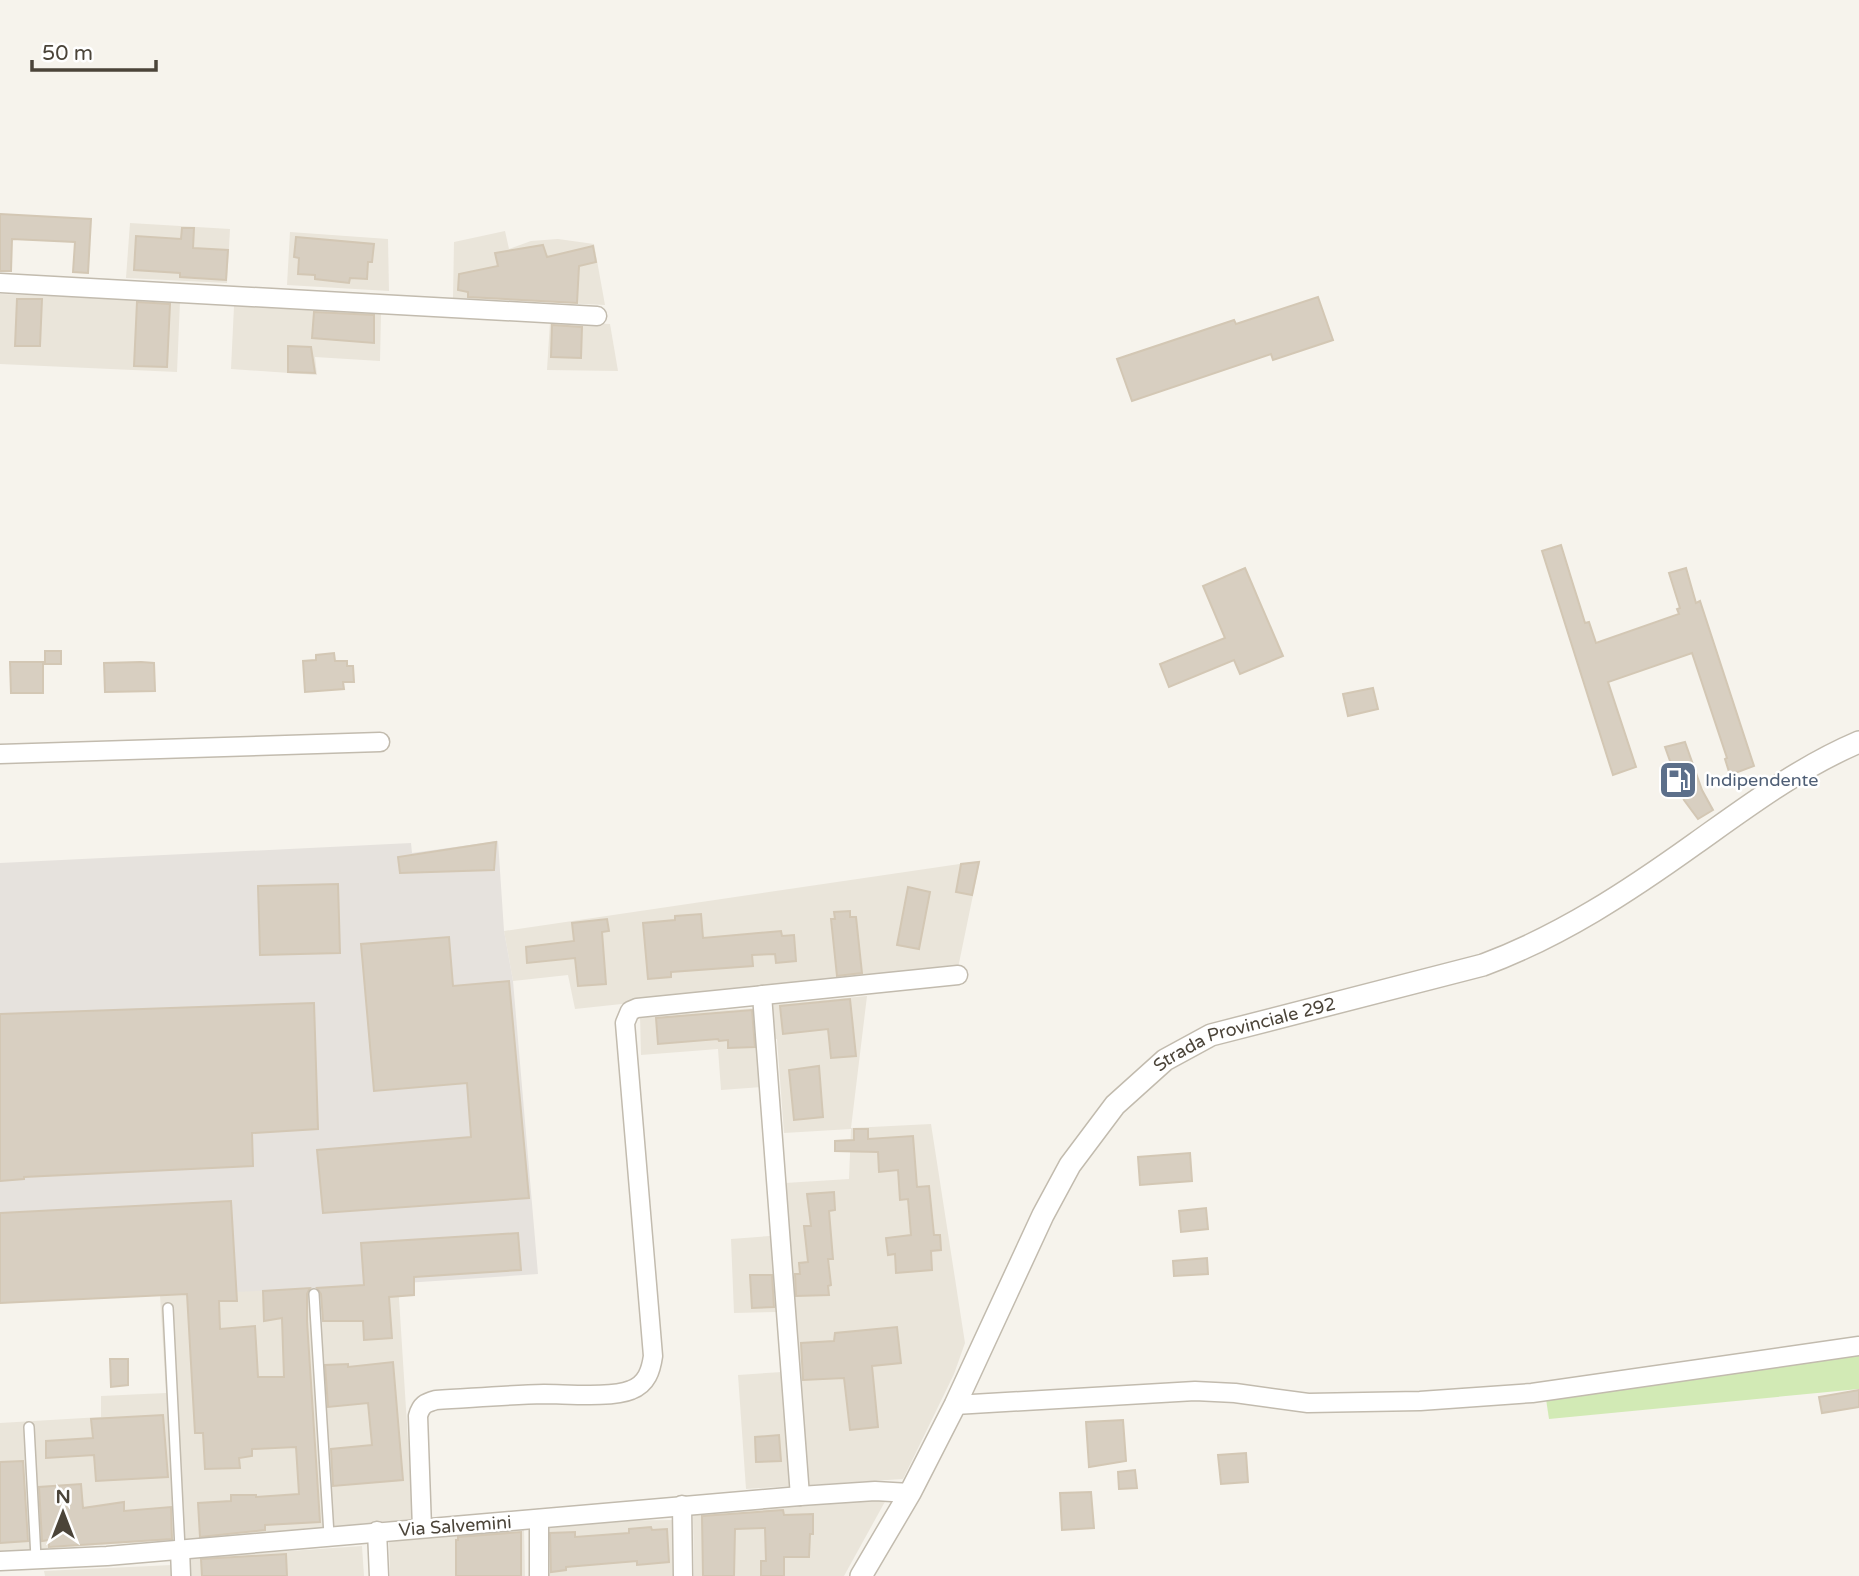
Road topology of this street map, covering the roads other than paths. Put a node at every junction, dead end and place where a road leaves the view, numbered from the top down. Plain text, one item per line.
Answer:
1 (0, 282) edge
2 (597, 316) dead end
3 (1859, 742) edge
4 (380, 743) dead end
5 (0, 754) edge
6 (958, 975) dead end
7 (762, 995) junction
8 (314, 1294) dead end
9 (169, 1308) dead end
10 (1859, 1346) edge
11 (955, 1405) junction
12 (29, 1427) dead end
13 (910, 1493) junction
14 (800, 1496) junction
15 (682, 1505) junction
16 (539, 1519) junction
17 (422, 1528) junction
18 (377, 1531) junction
19 (329, 1535) junction
20 (180, 1549) junction
21 (36, 1558) junction
22 (0, 1561) edge
23 (181, 1576) edge
24 (379, 1576) edge
25 (540, 1576) edge
26 (683, 1576) edge
27 (862, 1576) edge

1 - 2 street
3 - 11 street, Strada Provinciale 292
4 - 5 street
6 - 7 street
7 - 14 street
7 - 17 street
8 - 19 lane
9 - 20 lane
10 - 11 street
11 - 13 street, Strada Provinciale 292
12 - 21 lane
13 - 14 street, Via Salvemini
13 - 27 street, Strada Provinciale 292
14 - 15 street, Via Salvemini
15 - 16 street, Via Salvemini
15 - 26 street
16 - 17 street, Via Salvemini
16 - 25 street
17 - 18 street, Via Salvemini
18 - 19 street, Via Salvemini
18 - 24 street
19 - 20 street, Via Salvemini
20 - 21 street, Via Salvemini
20 - 23 street
21 - 22 street, Via Salvemini

